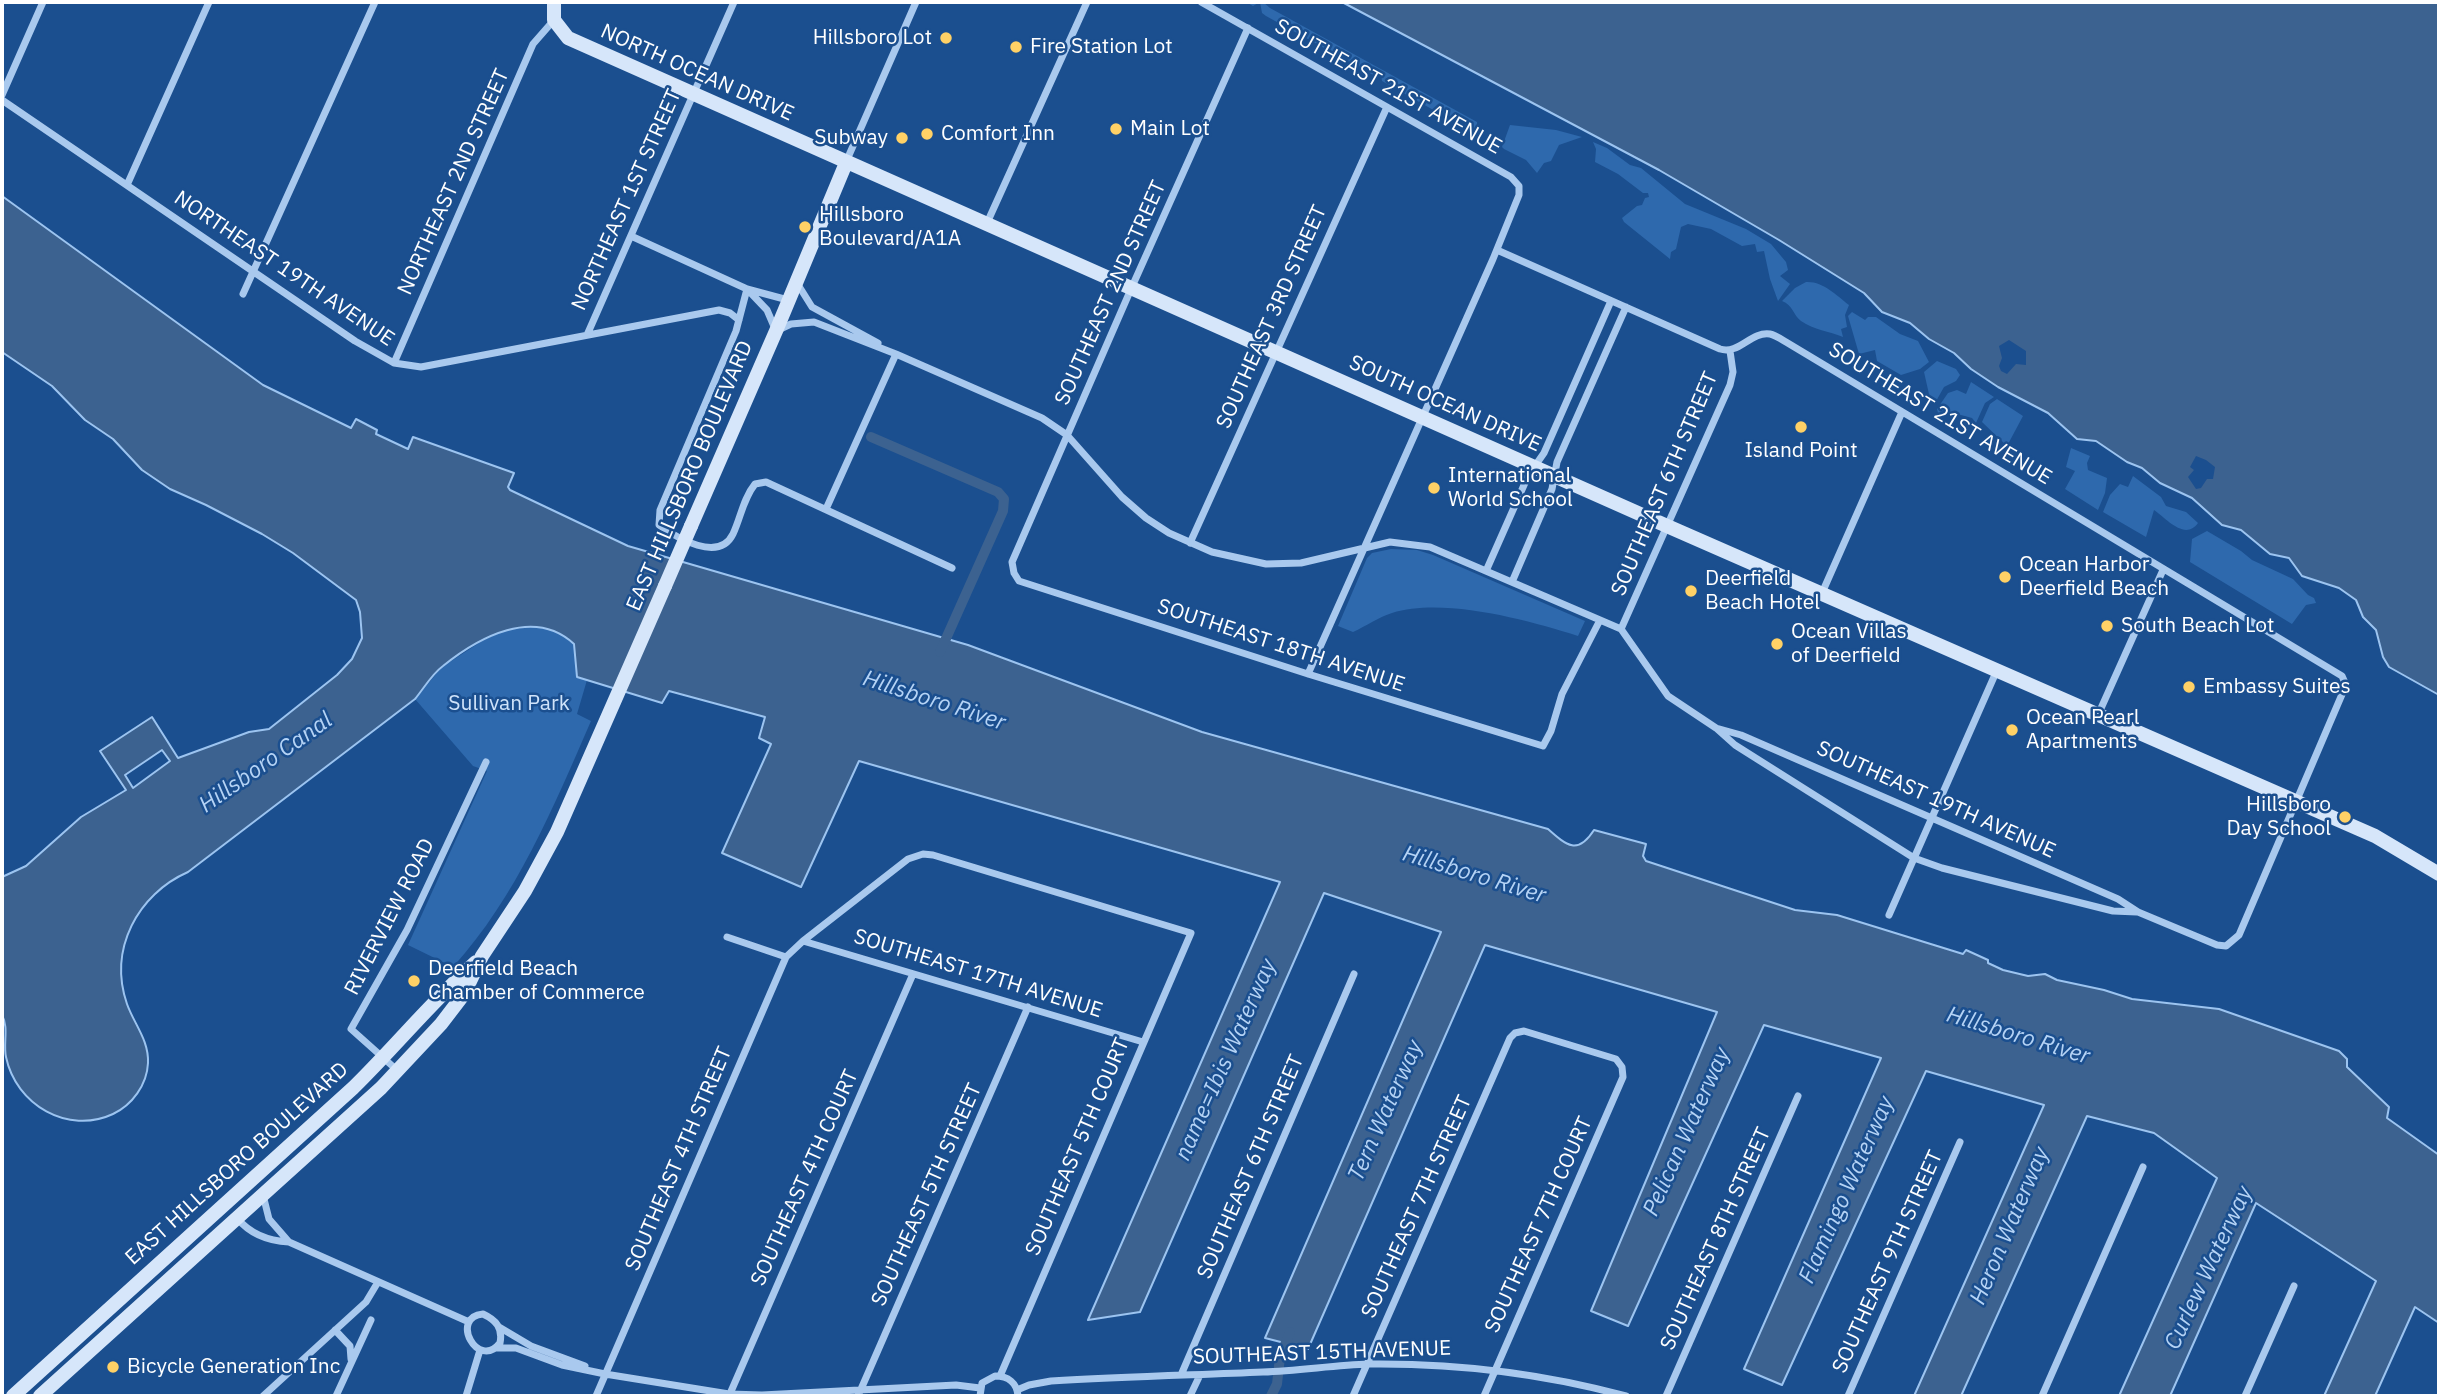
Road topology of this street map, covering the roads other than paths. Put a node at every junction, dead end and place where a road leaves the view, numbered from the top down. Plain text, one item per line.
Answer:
1 (43, 2) edge
2 (209, 2) edge
3 (375, 2) edge
4 (554, 2) edge
5 (734, 2) edge
6 (916, 2) edge
7 (1087, 2) edge
8 (1201, 2) edge
9 (554, 20) junction
10 (1248, 28) junction
11 (693, 94) junction
12 (2, 98) edge
13 (1387, 107) junction
14 (846, 163) junction
15 (127, 185) junction
16 (987, 223) junction
17 (631, 236) junction
18 (1497, 250) junction
19 (253, 271) junction
20 (796, 281) junction
21 (747, 289) junction
22 (1131, 289) junction
23 (243, 294) dead end
24 (789, 300) junction
25 (1611, 300) junction
26 (1626, 307) junction
27 (739, 320) junction
28 (776, 331) junction
29 (587, 335) junction
30 (1730, 351) junction
31 (1275, 352) junction
32 (896, 354) junction
33 (394, 363) junction
34 (1902, 412) junction
35 (1423, 416) junction
36 (1067, 435) junction
37 (1534, 467) junction
38 (1555, 476) junction
39 (826, 509) junction
40 (1667, 526) junction
41 (1190, 543) junction
42 (1365, 547) junction
43 (952, 568) dead end
44 (1486, 570) junction
45 (2163, 570) junction
46 (1014, 573) joint
47 (1511, 582) junction
48 (1822, 594) junction
49 (1600, 620) junction
50 (1620, 629) junction
51 (1997, 670) junction
52 (1308, 674) junction
53 (2098, 715) junction
54 (1716, 728) junction
55 (1543, 746) joint
56 (486, 762) dead end
57 (2296, 802) junction
58 (1932, 817) junction
59 (1914, 858) junction
60 (2439, 874) edge
61 (2138, 912) junction
62 (1889, 915) dead end
63 (1191, 933) joint
64 (727, 937) dead end
65 (803, 941) junction
66 (482, 956) junction
67 (786, 957) junction
68 (913, 974) junction
69 (1354, 974) dead end
70 (1028, 1007) junction
71 (1143, 1042) junction
72 (384, 1058) junction
73 (1622, 1067) joint
74 (398, 1071) junction
75 (1797, 1096) dead end
76 (1960, 1142) dead end
77 (287, 1148) junction
78 (2143, 1167) dead end
79 (263, 1194) junction
80 (215, 1213) junction
81 (237, 1218) junction
82 (289, 1242) junction
83 (188, 1261) junction
84 (378, 1282) junction
85 (2294, 1286) dead end
86 (371, 1320) dead end
87 (468, 1322) junction
88 (499, 1326) junction
89 (335, 1330) junction
90 (496, 1348) junction
91 (480, 1350) junction
92 (351, 1360) junction
93 (1367, 1364) junction
94 (1496, 1369) junction
95 (605, 1374) junction
96 (1181, 1375) junction
97 (1200, 1375) junction
98 (1000, 1376) junction
99 (980, 1392) edge
100 (859, 1393) edge
101 (1017, 1393) edge
102 (729, 1395) edge
103 (1616, 1395) edge
104 (13, 1396) edge
105 (40, 1396) edge
106 (263, 1396) edge
107 (336, 1396) edge
108 (466, 1396) edge
109 (596, 1396) edge
110 (1191, 1396) edge
111 (1353, 1396) edge
112 (1483, 1396) edge
113 (1626, 1396) edge
114 (1666, 1396) edge
115 (1848, 1396) edge
116 (2042, 1396) edge
117 (2245, 1396) edge

1 - 12 street
2 - 15 street
3 - 19 street
4 - 9 main road
5 - 11 street, NORTHEAST 1ST STREET
6 - 14 street, EAST HILLSBORO BOULEVARD
7 - 16 street
8 - 10 street, SOUTHEAST 21ST AVENUE
9 - 11 main road, NORTH OCEAN DRIVE
9 - 33 street, NORTHEAST 2ND STREET
10 - 13 street, SOUTHEAST 21ST AVENUE
10 - 22 street, SOUTHEAST 2ND STREET
11 - 14 main road, NORTH OCEAN DRIVE
11 - 17 street, NORTHEAST 1ST STREET
12 - 15 street, NORTHEAST 19TH AVENUE
13 - 18 street, SOUTHEAST 21ST AVENUE
13 - 31 street, SOUTHEAST 3RD STREET
14 - 16 main road, SOUTH OCEAN DRIVE
14 - 20 main road, EAST HILLSBORO BOULEVARD
15 - 19 street, NORTHEAST 19TH AVENUE
16 - 22 main road, SOUTH OCEAN DRIVE
17 - 21 street
17 - 29 street, NORTHEAST 1ST STREET
18 - 25 street
18 - 35 street
19 - 23 street
19 - 33 street, NORTHEAST 19TH AVENUE
20 - 24 main road, EAST HILLSBORO BOULEVARD
20 - 32 street
21 - 24 street
21 - 27 street
21 - 28 street
22 - 31 main road, SOUTH OCEAN DRIVE
22 - 36 street, SOUTHEAST 2ND STREET
24 - 28 main road, EAST HILLSBORO BOULEVARD
25 - 26 street
25 - 37 street
26 - 30 street
26 - 38 street
27 - 29 street, NORTHEAST 19TH AVENUE
27 - 39 street
28 - 32 street
28 - 66 main road, EAST HILLSBORO BOULEVARD, bridge
29 - 33 street, NORTHEAST 19TH AVENUE
30 - 34 street, SOUTHEAST 21ST AVENUE
30 - 40 street, SOUTHEAST 6TH STREET
31 - 35 main road, SOUTH OCEAN DRIVE
31 - 41 street, SOUTHEAST 3RD STREET
32 - 36 street
32 - 39 street
34 - 45 street, SOUTHEAST 21ST AVENUE
34 - 48 street
35 - 37 main road, SOUTH OCEAN DRIVE
35 - 42 street
36 - 41 street
36 - 46 street, SOUTHEAST 2ND STREET
37 - 38 main road, SOUTH OCEAN DRIVE
37 - 44 street
38 - 40 main road, SOUTH OCEAN DRIVE
38 - 47 street
39 - 43 street
40 - 48 main road, SOUTH OCEAN DRIVE
40 - 50 street, SOUTHEAST 6TH STREET
41 - 42 street
42 - 44 street
42 - 52 street
44 - 47 street
45 - 53 street
45 - 57 street, SOUTHEAST 21ST AVENUE
46 - 52 street, SOUTHEAST 18TH AVENUE
47 - 49 street
48 - 51 main road, SOUTH OCEAN DRIVE
49 - 50 street
49 - 55 street, SOUTHEAST 6TH STREET
50 - 54 street, SOUTHEAST 19TH AVENUE
51 - 53 main road, SOUTH OCEAN DRIVE
51 - 58 street
52 - 55 street, SOUTHEAST 18TH AVENUE
53 - 57 main road, SOUTH OCEAN DRIVE
54 - 58 street, SOUTHEAST 19TH AVENUE
54 - 59 street, SOUTHEAST 19TH AVENUE
56 - 72 street, RIVERVIEW ROAD
57 - 60 main road, SOUTH OCEAN DRIVE
57 - 61 street, SOUTHEAST 19TH AVENUE
58 - 59 street
58 - 61 street, SOUTHEAST 19TH AVENUE
59 - 61 street, SOUTHEAST 19TH AVENUE
59 - 62 street
63 - 65 street, SOUTHEAST 4TH STREET
63 - 71 street, SOUTHEAST 5TH COURT
64 - 67 street
65 - 67 street, SOUTHEAST 4TH STREET
65 - 68 street, SOUTHEAST 17TH AVENUE
66 - 72 main road, EAST HILLSBORO BOULEVARD
66 - 74 main road, EAST HILLSBORO BOULEVARD
67 - 95 street, SOUTHEAST 4TH STREET
68 - 70 street, SOUTHEAST 17TH AVENUE
68 - 102 street, SOUTHEAST 4TH COURT
69 - 96 street, SOUTHEAST 6TH STREET
70 - 71 street, SOUTHEAST 17TH AVENUE
70 - 100 street, SOUTHEAST 5TH STREET
71 - 98 street, SOUTHEAST 5TH COURT
72 - 74 street, RIVERVIEW ROAD
72 - 77 main road, EAST HILLSBORO BOULEVARD
73 - 93 street, SOUTHEAST 7TH STREET
73 - 94 street, SOUTHEAST 7TH COURT
74 - 79 main road, EAST HILLSBORO BOULEVARD
75 - 114 street, SOUTHEAST 8TH STREET
76 - 115 street, SOUTHEAST 9TH STREET
77 - 80 main road, EAST HILLSBORO BOULEVARD
77 - 81 main road
78 - 116 street
79 - 81 main road, EAST HILLSBORO BOULEVARD
79 - 82 street
80 - 83 main road
80 - 104 main road, EAST HILLSBORO BOULEVARD
81 - 82 street
81 - 83 main road, EAST HILLSBORO BOULEVARD
82 - 84 street
83 - 105 main road, EAST HILLSBORO BOULEVARD
84 - 87 street
84 - 89 street
85 - 117 street
86 - 92 street
87 - 88 street
87 - 91 street
88 - 90 street
88 - 95 street
89 - 92 street
89 - 106 street
90 - 91 street
90 - 95 street
91 - 108 street
92 - 107 street
93 - 94 street, SOUTHEAST 15TH AVENUE
93 - 97 street, SOUTHEAST 15TH AVENUE
93 - 111 street, SOUTHEAST 7TH STREET
94 - 103 street, SOUTHEAST 15TH AVENUE
94 - 112 street, SOUTHEAST 7TH COURT
95 - 102 street
95 - 109 street, SOUTHEAST 4TH STREET
96 - 97 street, SOUTHEAST 15TH AVENUE
96 - 101 street, SOUTHEAST 15TH AVENUE
97 - 110 street
98 - 99 street
98 - 101 street
99 - 100 street
100 - 102 street
103 - 113 street, SOUTHEAST 15TH AVENUE

